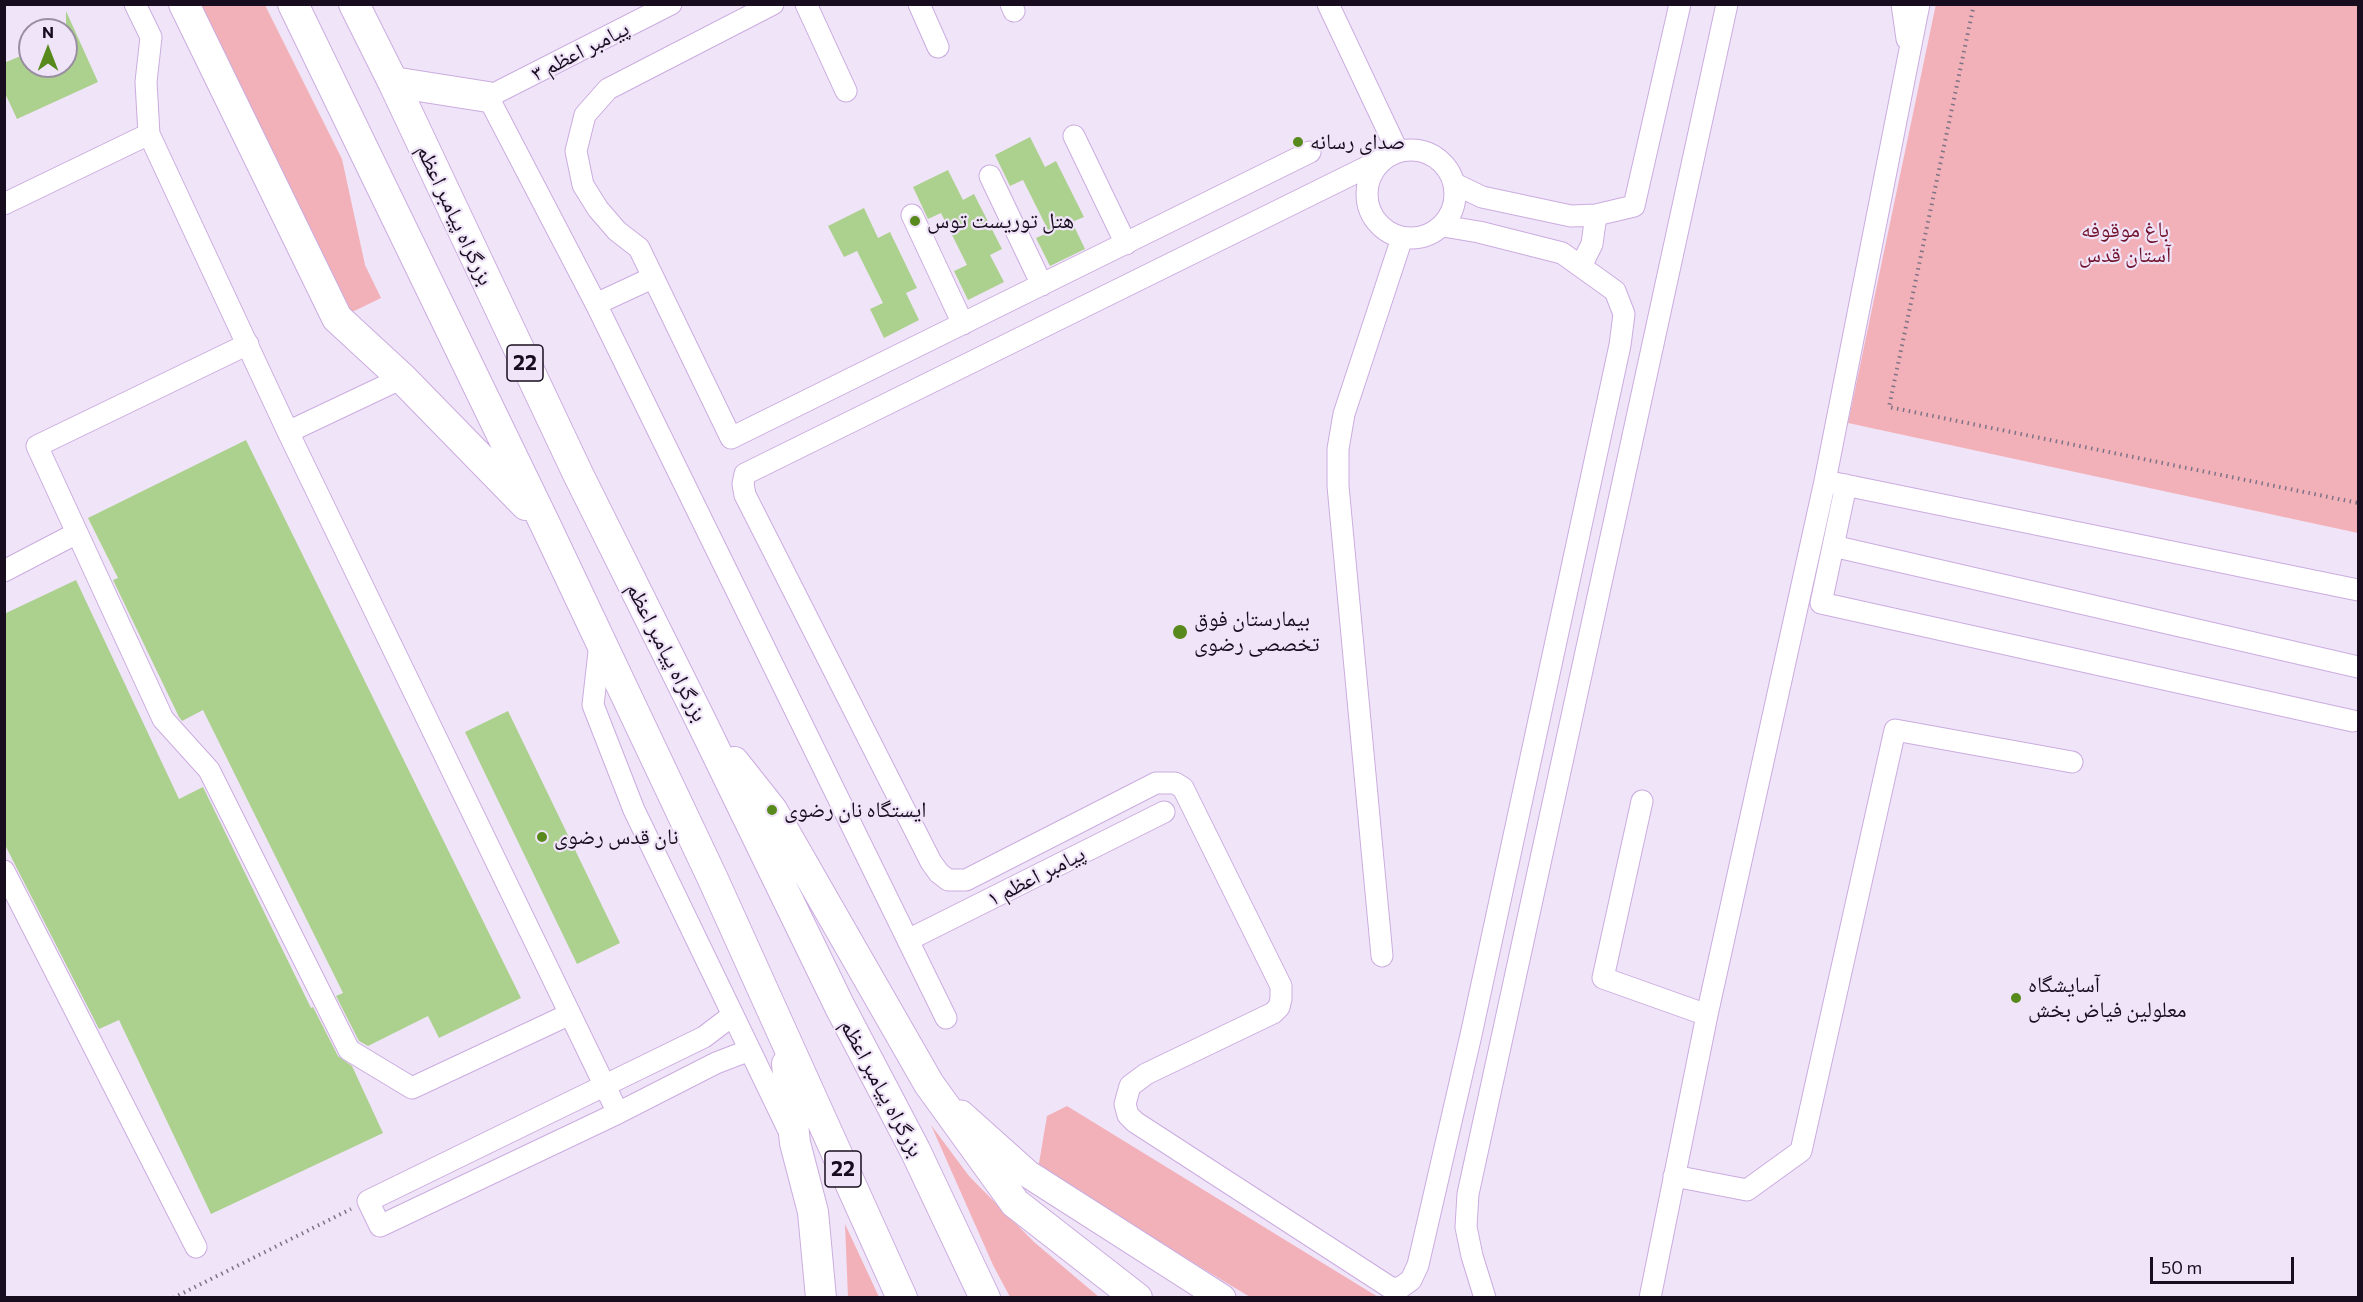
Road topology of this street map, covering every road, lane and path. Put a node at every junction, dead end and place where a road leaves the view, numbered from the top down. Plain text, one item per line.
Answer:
1 (135, 4) edge
2 (184, 4) edge
3 (293, 4) edge
4 (354, 4) edge
5 (671, 4) edge
6 (773, 4) edge
7 (806, 4) edge
8 (919, 4) edge
9 (1328, 4) edge
10 (1680, 4) edge
11 (1728, 4) edge
12 (1902, 4) edge
13 (1919, 4) edge
14 (1974, 4) edge
15 (938, 47) dead end
16 (1909, 52) junction
17 (846, 91) dead end
18 (398, 94) junction
19 (492, 104) junction
20 (149, 134) junction
21 (1074, 136) dead end
22 (1310, 152) dead end
23 (1391, 155) junction
24 (990, 176) dead end
25 (1455, 184) junction
26 (4, 204) edge
27 (912, 215) dead end
28 (1596, 215) junction
29 (1443, 226) junction
30 (1402, 238) junction
31 (1126, 244) junction
32 (1581, 266) junction
33 (652, 278) junction
34 (1042, 285) junction
35 (596, 304) junction
36 (963, 324) junction
37 (248, 344) junction
38 (402, 378) junction
39 (288, 432) junction
40 (1825, 480) junction
41 (1846, 485) junction
42 (2358, 503) edge
43 (545, 524) junction
44 (77, 533) junction
45 (1833, 546) junction
46 (4, 571) edge
47 (2358, 590) edge
48 (600, 641) junction
49 (2358, 667) edge
50 (700, 719) junction
51 (2353, 721) dead end
52 (2072, 762) dead end
53 (1641, 801) dead end
54 (1164, 812) dead end
55 (4, 872) edge
56 (908, 940) junction
57 (1382, 956) dead end
58 (570, 1014) junction
59 (733, 1015) junction
60 (1707, 1015) junction
61 (946, 1018) dead end
62 (784, 1040) junction
63 (750, 1050) junction
64 (604, 1083) junction
65 (929, 1084) junction
66 (618, 1113) junction
67 (795, 1143) junction
68 (1674, 1176) junction
69 (368, 1201) junction
70 (196, 1246) dead end
71 (173, 1298) edge
72 (821, 1298) edge
73 (902, 1298) edge
74 (985, 1298) edge
75 (1137, 1298) edge
76 (1222, 1298) edge
77 (1485, 1298) edge
78 (1650, 1298) edge

1 - 20 street
2 - 38 highway
3 - 43 highway, 22
4 - 18 highway, بزرگراه پیامبر اعظم / 22
5 - 19 street, پیامبر اعظم ۳
6 - 33 street
7 - 17 street
8 - 15 street
9 - 23 street
10 - 28 street
11 - 77 street
12 - 16 street
13 - 16 street
14 - 42 path
16 - 40 street
18 - 19 highway
18 - 50 highway, بزرگراه پیامبر اعظم / 22
19 - 35 street
20 - 26 street
20 - 37 street
21 - 31 street
22 - 31 street
23 - 25 street
23 - 30 street
23 - 32 street
24 - 34 street
25 - 28 street
25 - 29 street
27 - 36 street
28 - 32 street
29 - 30 street
29 - 32 street
30 - 57 street
31 - 34 street
33 - 35 street
33 - 36 street
34 - 36 street
35 - 56 street
37 - 39 street
37 - 44 street
38 - 39 street
38 - 43 highway
39 - 58 street
40 - 41 street
40 - 60 street
41 - 45 street
41 - 47 street
43 - 48 highway, 22
44 - 46 street
44 - 58 street
45 - 49 street
45 - 51 street
48 - 59 street
48 - 62 highway, 22
50 - 65 highway
50 - 74 highway, بزرگراه پیامبر اعظم
52 - 68 street
53 - 60 street
54 - 56 street, پیامبر اعظم ۱
55 - 70 street
56 - 61 street
58 - 64 street
59 - 63 street
59 - 64 street
60 - 68 street
62 - 67 highway
62 - 73 highway, 22
63 - 66 street
63 - 67 street
64 - 66 street
64 - 69 street
65 - 75 highway
65 - 76 main road
66 - 69 street
67 - 72 highway
68 - 78 street
69 - 71 path

